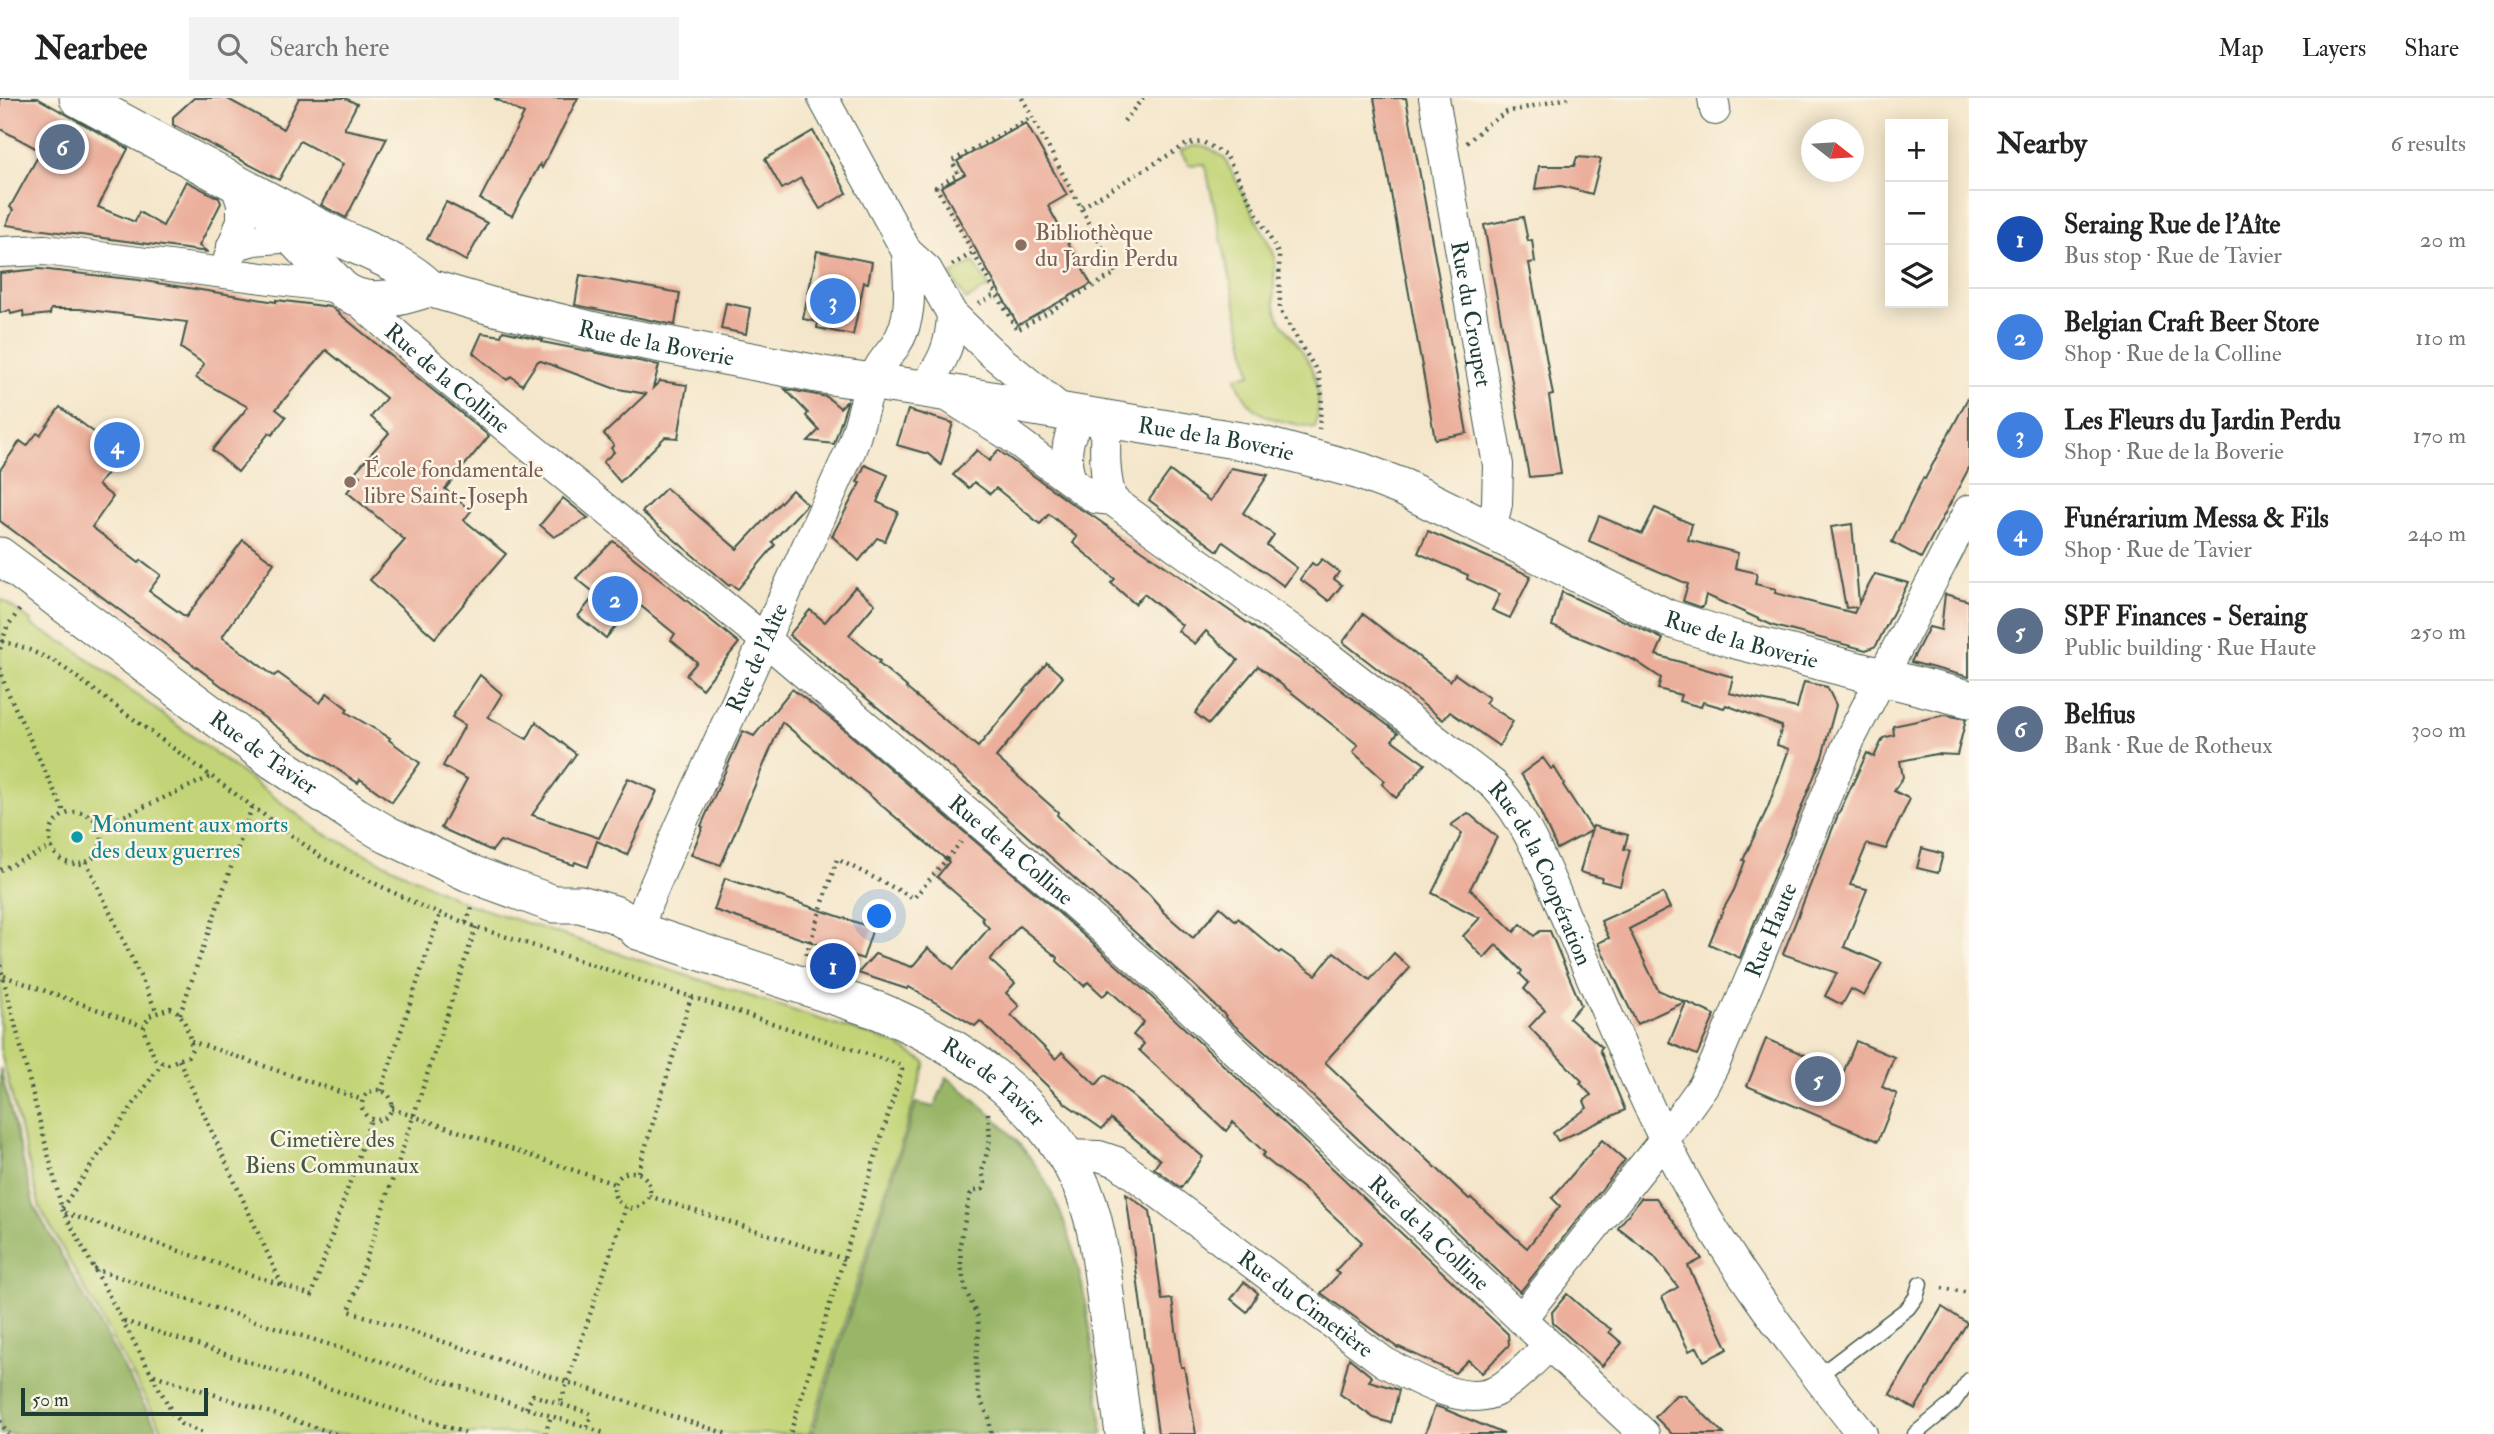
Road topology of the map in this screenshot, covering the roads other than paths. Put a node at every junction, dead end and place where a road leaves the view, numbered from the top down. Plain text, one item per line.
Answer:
1 (78, 98) edge
2 (823, 98) edge
3 (1434, 98) edge
4 (243, 187) junction
5 (295, 238) junction
6 (232, 246) junction
7 (0, 252) edge
8 (907, 252) junction
9 (330, 274) junction
10 (238, 276) junction
11 (429, 288) junction
12 (951, 314) junction
13 (905, 328) junction
14 (871, 383) junction
15 (932, 390) junction
16 (1089, 415) junction
17 (1072, 481) junction
18 (1112, 500) junction
19 (1969, 510) edge
20 (1491, 530) junction
21 (0, 556) edge
22 (764, 639) junction
23 (1882, 676) junction
24 (1969, 699) edge
25 (638, 931) junction
26 (1664, 1140) junction
27 (1065, 1155) junction
28 (1920, 1284) dead end
29 (1521, 1319) junction
30 (1549, 1345) junction
31 (1817, 1377) junction
32 (1969, 1380) edge
33 (1124, 1434) edge
34 (1644, 1434) edge
35 (1862, 1434) edge
36 (1915, 1434) edge

1 - 4 street
2 - 8 street
3 - 20 street, Rue du Croupet
4 - 5 street
4 - 6 street
4 - 9 street
5 - 6 street
5 - 9 street
6 - 10 street
7 - 10 street
8 - 12 street
8 - 13 street
9 - 10 street
9 - 11 street
9 - 11 street
9 - 22 street, Rue de la Colline
11 - 14 street, Rue de la Boverie
12 - 15 street
12 - 16 street
13 - 14 street, Rue de l'Aîte
13 - 15 street
14 - 15 street, Rue de la Boverie
14 - 22 street, Rue de l'Aîte
15 - 16 street, Rue de la Boverie
15 - 17 street, Rue de la Coopération
16 - 17 street
16 - 18 street
16 - 20 street, Rue de la Boverie
17 - 18 street, Rue de la Coopération
18 - 26 street, Rue de la Coopération
19 - 23 street, Rue Haute
20 - 23 street, Rue de la Boverie
21 - 25 street, Rue de Tavier
22 - 25 street, Rue de l'Aîte
22 - 29 street, Rue de la Colline
23 - 24 street, Rue de la Boverie
23 - 26 street, Rue Haute
25 - 27 street, Rue de Tavier
26 - 29 street, Rue Haute
26 - 31 street, Rue de la Coopération
27 - 30 street, Rue du Cimetière
27 - 33 street, Rue de Tavier
28 - 31 lane
29 - 30 street, Rue de la Colline
30 - 34 street, Rue de la Colline
31 - 35 street, Rue de la Coopération
32 - 36 lane

